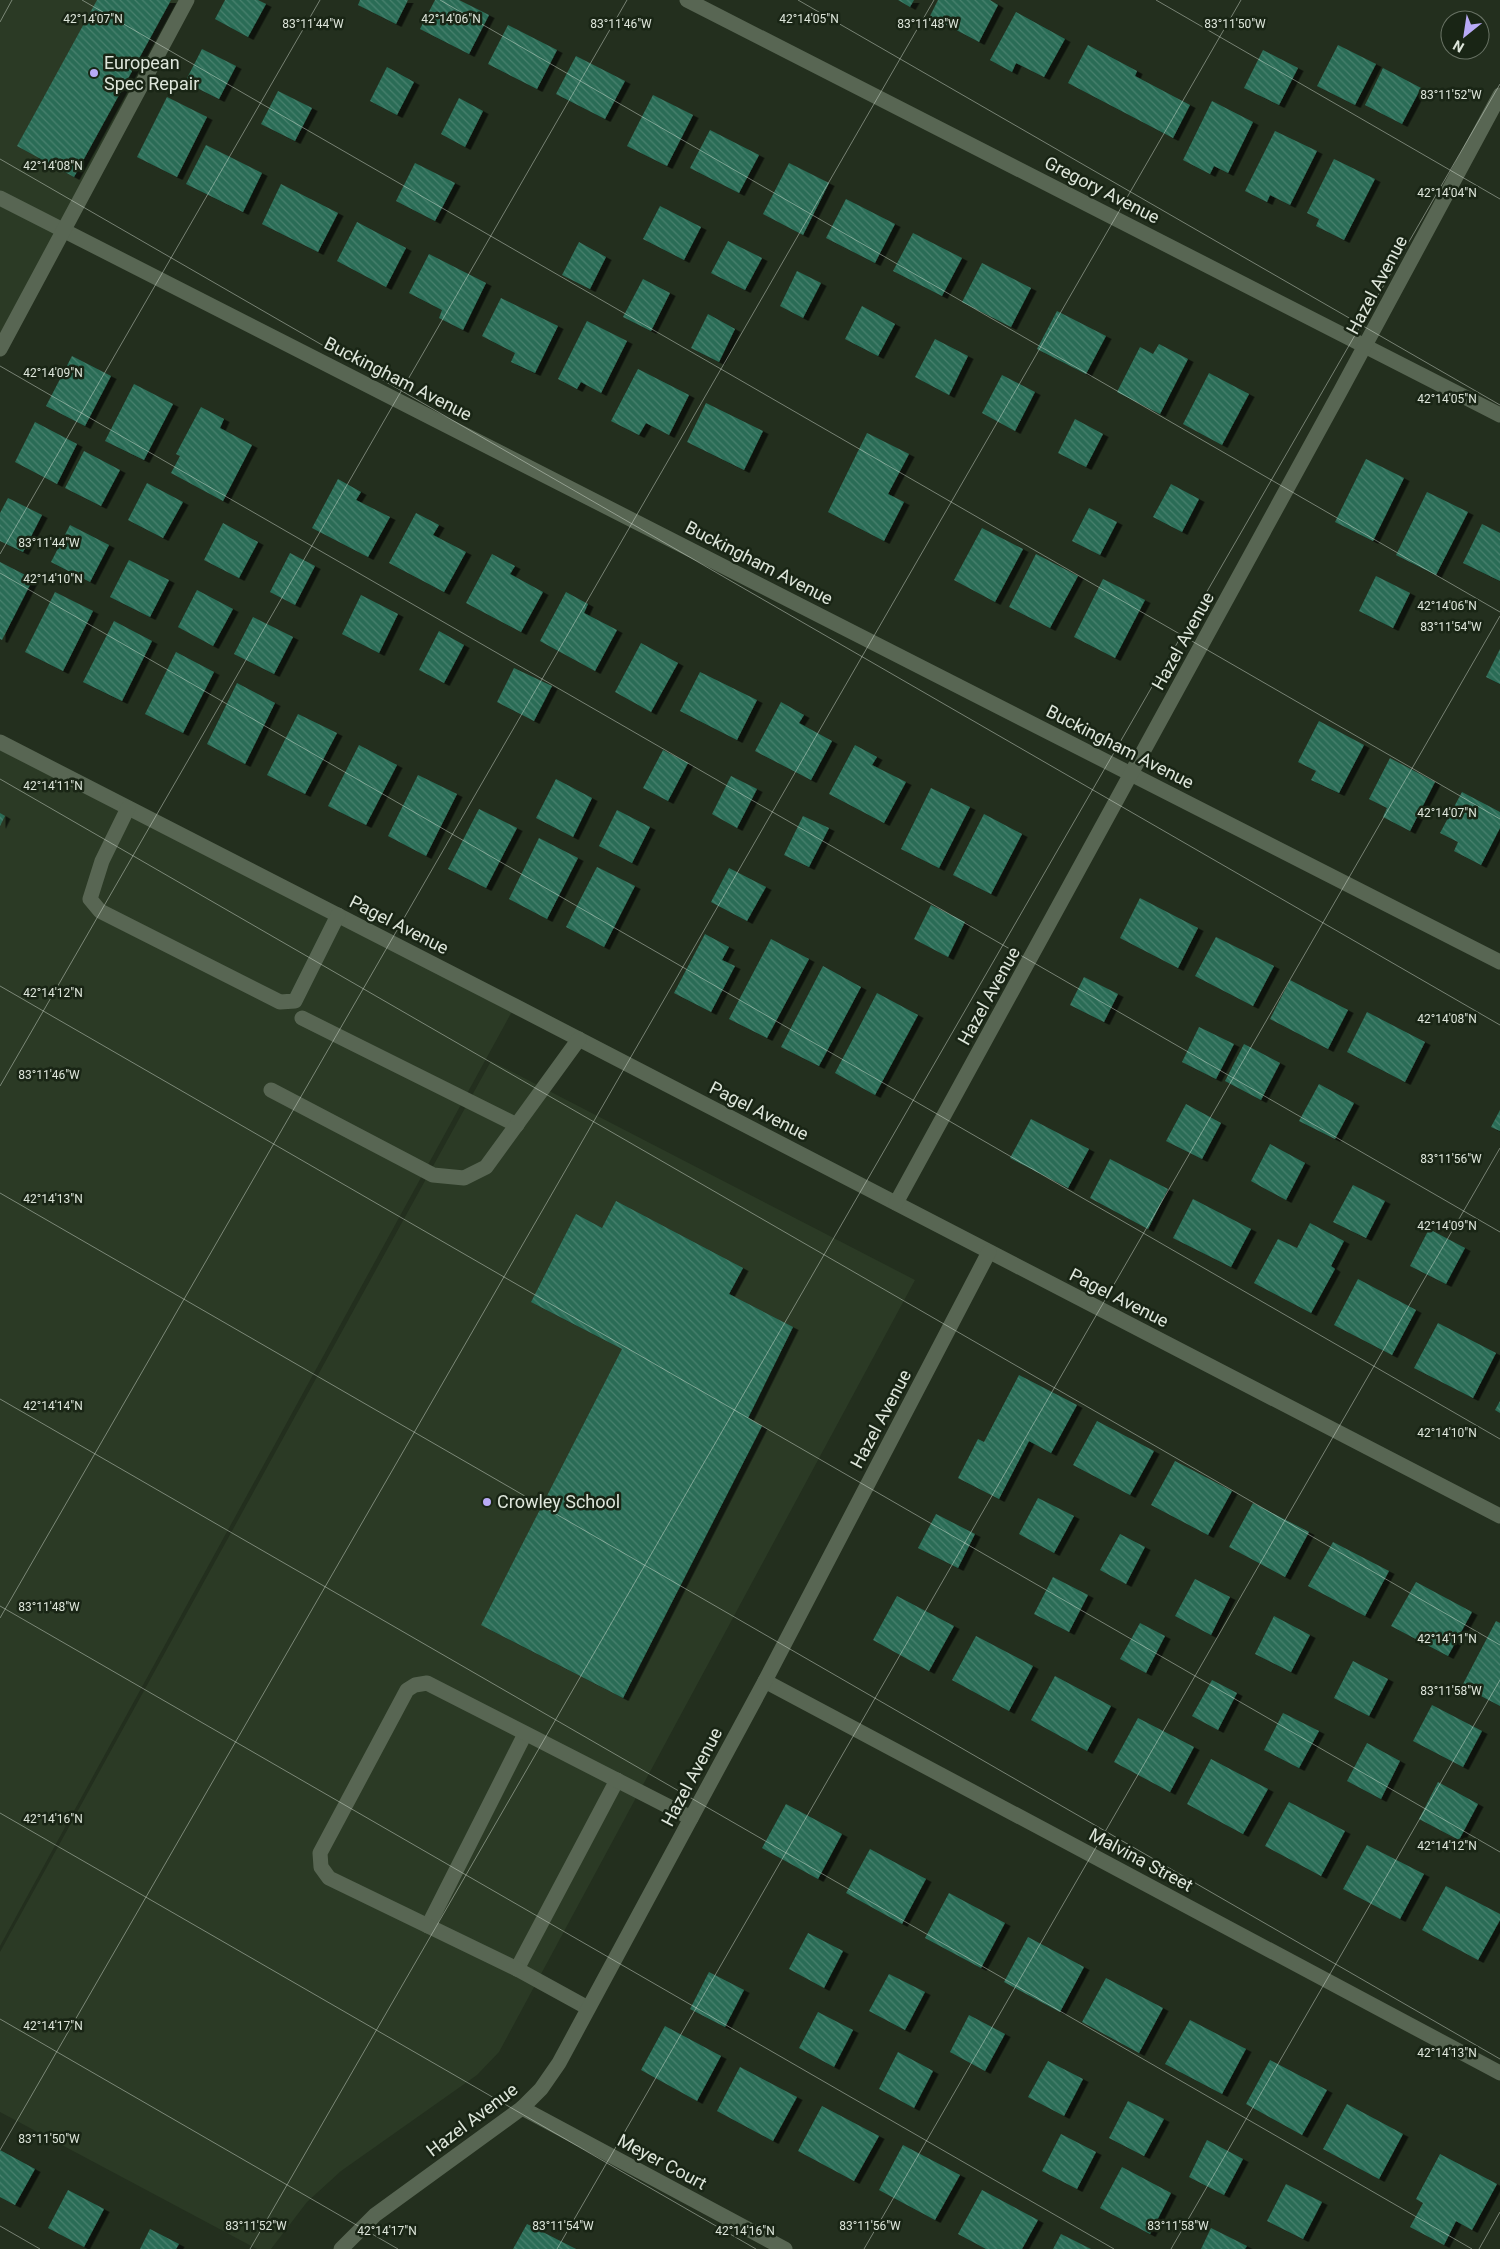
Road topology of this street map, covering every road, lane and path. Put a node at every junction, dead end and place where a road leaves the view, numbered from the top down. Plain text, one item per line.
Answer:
1 (187, 0) edge
2 (687, 0) edge
3 (1500, 95) edge
4 (0, 198) edge
5 (64, 231) junction
6 (1366, 345) junction
7 (0, 350) edge
8 (1500, 415) edge
9 (0, 742) edge
10 (1132, 774) junction
11 (128, 808) junction
12 (338, 915) junction
13 (1500, 962) edge
14 (302, 1018) dead end
15 (579, 1039) junction
16 (271, 1090) dead end
17 (517, 1125) junction
18 (896, 1203) junction
19 (990, 1252) junction
20 (1500, 1516) edge
21 (765, 1681) junction
22 (525, 1734) junction
23 (617, 1780) junction
24 (691, 1818) junction
25 (428, 1926) junction
26 (517, 1969) junction
27 (588, 2008) junction
28 (1500, 2073) edge
29 (522, 2108) junction
30 (341, 2249) edge
31 (785, 2249) edge

1 - 5 street
2 - 6 street, Gregory Avenue
3 - 6 street, Hazel Avenue
4 - 5 street, Buckingham Avenue
5 - 7 street
5 - 10 street, Buckingham Avenue
6 - 8 street, Gregory Avenue
6 - 10 street, Hazel Avenue
9 - 11 street, Pagel Avenue
10 - 13 street, Buckingham Avenue
10 - 18 street, Hazel Avenue
11 - 12 street, Pagel Avenue
11 - 12 street
12 - 15 street, Pagel Avenue
14 - 17 street
15 - 17 street
15 - 18 street, Pagel Avenue
16 - 17 street
18 - 19 street, Pagel Avenue
19 - 20 street, Pagel Avenue
19 - 21 street, Hazel Avenue
21 - 24 street, Hazel Avenue
21 - 28 street, Malvina Street
22 - 23 street
22 - 25 street
22 - 25 street
23 - 24 street
23 - 26 street
24 - 27 street, Hazel Avenue
25 - 26 street
26 - 27 street
27 - 29 street, Hazel Avenue
29 - 30 street, Hazel Avenue
29 - 31 street, Meyer Court

